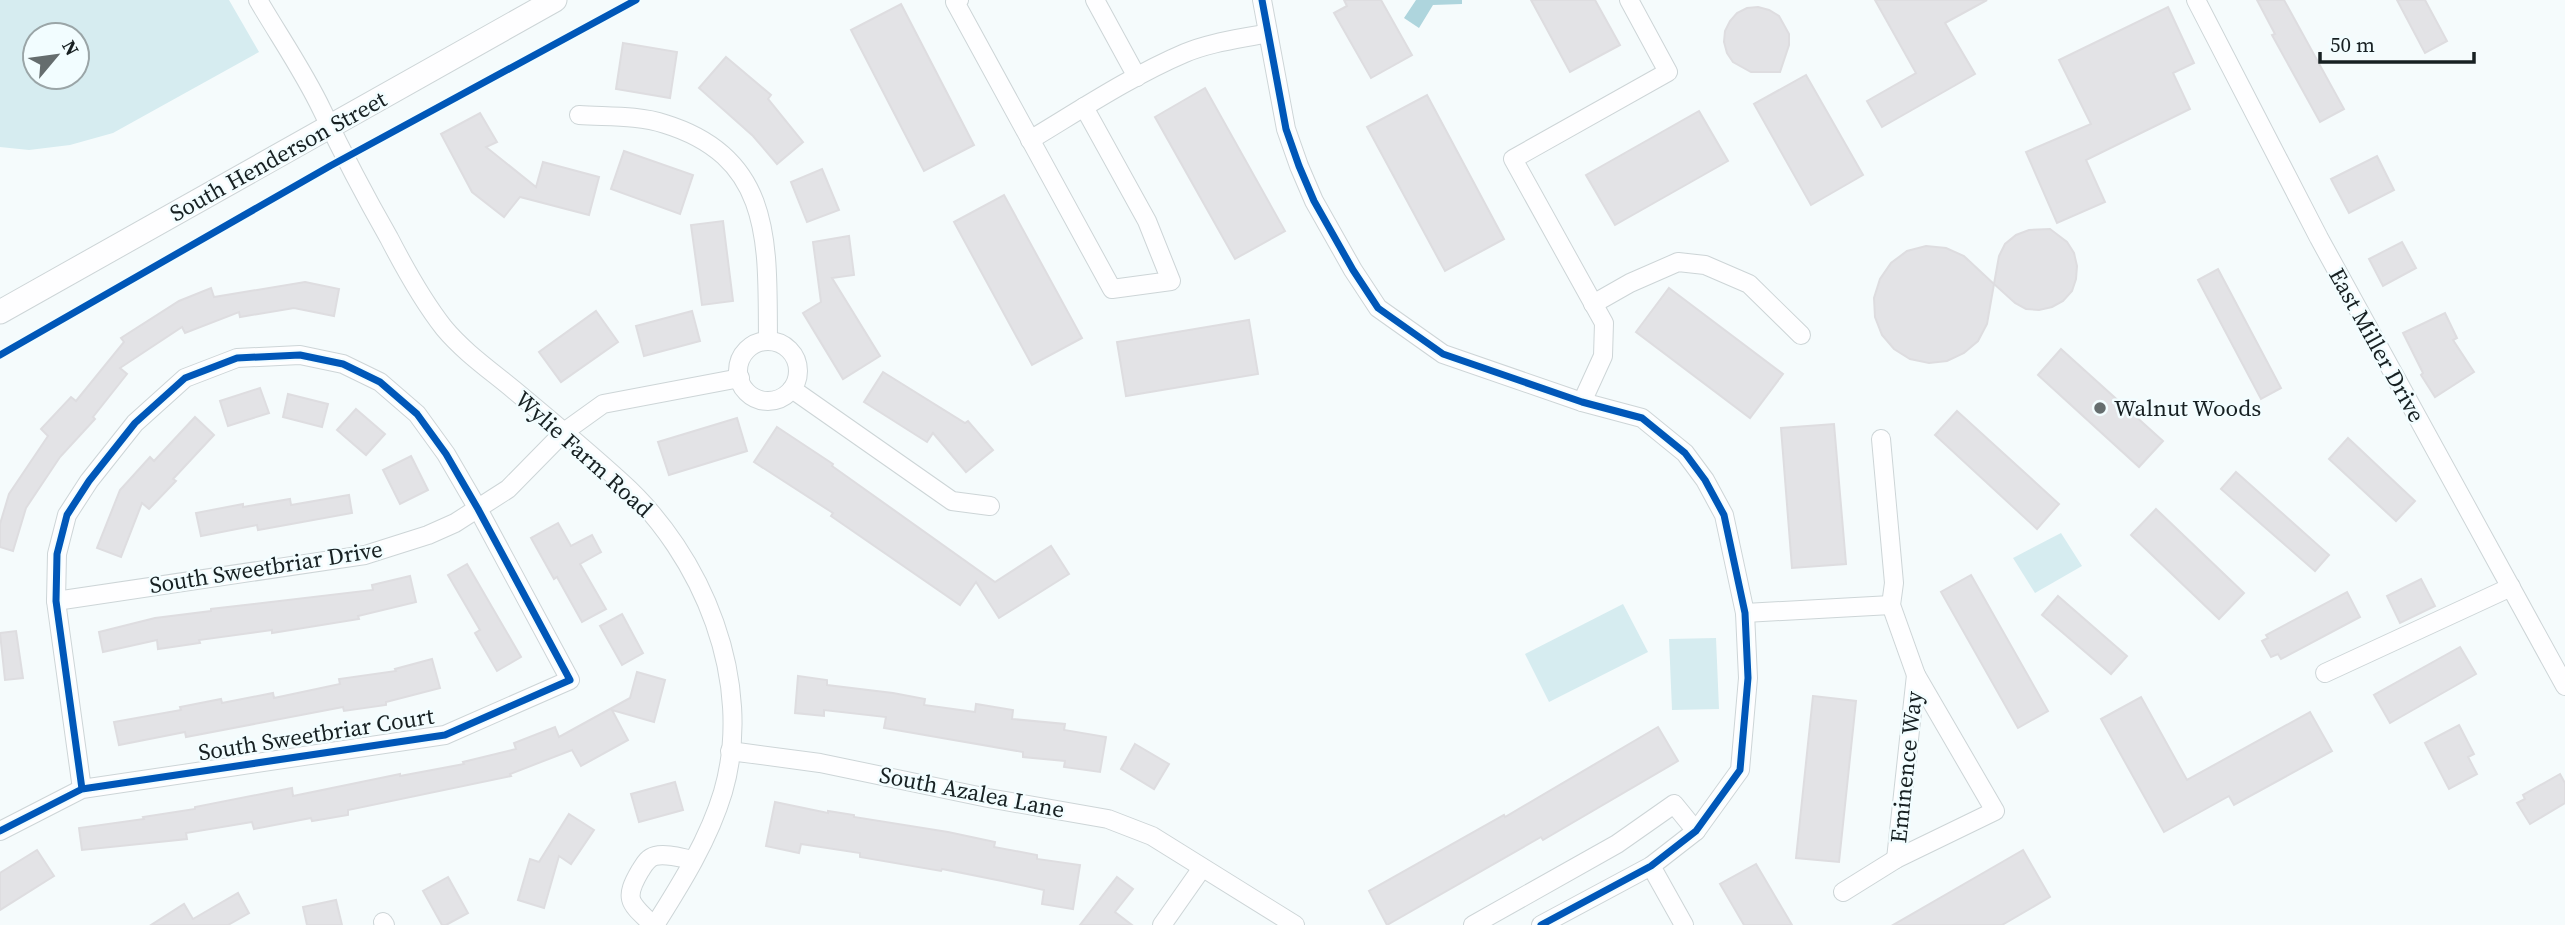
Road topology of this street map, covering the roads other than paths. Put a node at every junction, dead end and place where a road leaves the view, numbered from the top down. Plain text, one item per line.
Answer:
1 (258, 0) edge
2 (555, 0) edge
3 (959, 0) edge
4 (1095, 0) edge
5 (1262, 0) edge
6 (1629, 0) edge
7 (2196, 0) edge
8 (1268, 33) junction
9 (1137, 77) junction
10 (1084, 107) junction
11 (579, 115) dead end
12 (330, 127) junction
13 (1030, 139) junction
14 (1593, 304) junction
15 (0, 312) edge
16 (1801, 335) dead end
17 (768, 341) junction
18 (740, 378) junction
19 (792, 389) junction
20 (1582, 402) junction
21 (564, 432) junction
22 (1881, 439) dead end
23 (990, 506) dead end
24 (478, 509) junction
25 (2511, 587) junction
26 (55, 601) junction
27 (1891, 605) junction
28 (1745, 612) junction
29 (2325, 673) dead end
30 (1916, 675) junction
31 (2565, 686) edge
32 (730, 751) junction
33 (82, 789) junction
34 (0, 831) edge
35 (1696, 831) junction
36 (1896, 859) junction
37 (693, 860) junction
38 (1651, 866) junction
39 (1202, 868) junction
40 (1843, 892) dead end
41 (654, 925) edge
42 (1162, 925) edge
43 (1295, 925) edge
44 (1472, 925) edge
45 (1541, 925) edge
46 (1684, 925) edge

1 - 12 street, Wylie Farm Road
2 - 12 street, South Henderson Street
3 - 13 street
4 - 9 street
5 - 8 street
6 - 14 street
7 - 25 street, East Miller Drive
8 - 9 street
8 - 20 street
9 - 10 street
10 - 13 street
10 - 13 street
11 - 17 street
12 - 15 street, South Henderson Street
12 - 21 street, Wylie Farm Road
14 - 16 street
14 - 20 street
17 - 18 street
17 - 19 street
18 - 19 street
18 - 21 street, South Sweetbriar Drive
19 - 23 street
20 - 28 street
21 - 24 street, South Sweetbriar Drive
21 - 32 street, Wylie Farm Road
22 - 27 street, Eminence Way
24 - 26 street, South Sweetbriar Drive
24 - 26 street
24 - 33 street, South Sweetbriar Court
25 - 29 street
25 - 31 street, East Miller Drive
26 - 33 street
27 - 28 street
27 - 30 street, Eminence Way
28 - 35 street
30 - 36 street, Eminence Way
30 - 36 street, Eminence Way
32 - 37 street, Wylie Farm Road
32 - 39 street, South Azalea Lane
33 - 34 street, South Sweetbriar Court
35 - 38 street
35 - 44 street
36 - 40 street, Eminence Way
37 - 41 street, Wylie Farm Road
37 - 41 street, Wylie Farm Road
38 - 45 street
38 - 46 street
39 - 42 street
39 - 43 street, South Azalea Lane

